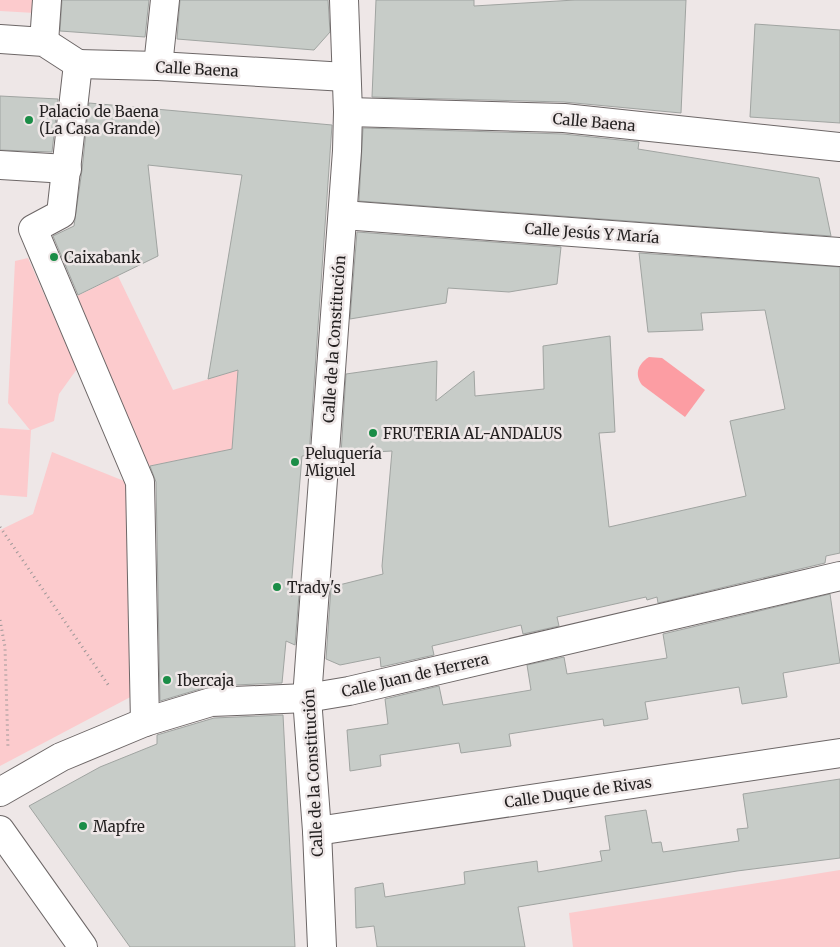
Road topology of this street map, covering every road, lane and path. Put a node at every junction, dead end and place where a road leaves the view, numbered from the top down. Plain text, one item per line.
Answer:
1 (47, 0) edge
2 (165, 0) edge
3 (344, 0) edge
4 (0, 39) edge
5 (44, 42) junction
6 (78, 64) junction
7 (158, 66) junction
8 (346, 77) junction
9 (348, 112) junction
10 (840, 147) edge
11 (0, 164) edge
12 (67, 169) junction
13 (344, 215) junction
14 (840, 252) edge
15 (0, 527) edge
16 (840, 576) edge
17 (0, 620) edge
18 (307, 698) junction
19 (140, 724) junction
20 (8, 749) dead end
21 (840, 753) edge
22 (0, 792) edge
23 (0, 830) edge
24 (317, 831) junction
25 (83, 947) edge
26 (322, 947) edge

1 - 5 street
2 - 7 street
3 - 8 street, Calle de la Constitución
4 - 5 street
5 - 6 street
6 - 7 street, Calle Baena
6 - 12 street
7 - 8 street, Calle Baena
8 - 9 street, Calle de la Constitución
9 - 10 street, Calle Baena
9 - 13 street, Calle de la Constitución
11 - 12 street
12 - 19 street
13 - 14 street, Calle Jesús Y María
13 - 18 street, Calle de la Constitución
15 - 19 path
16 - 18 street, Calle Juan de Herrera
17 - 20 path
18 - 19 street, Calle Juan de Herrera
18 - 24 street, Calle de la Constitución
19 - 22 street, Calle Juan de Herrera
21 - 24 street, Calle Duque de Rivas
23 - 25 street
24 - 26 street, Calle de la Constitución

